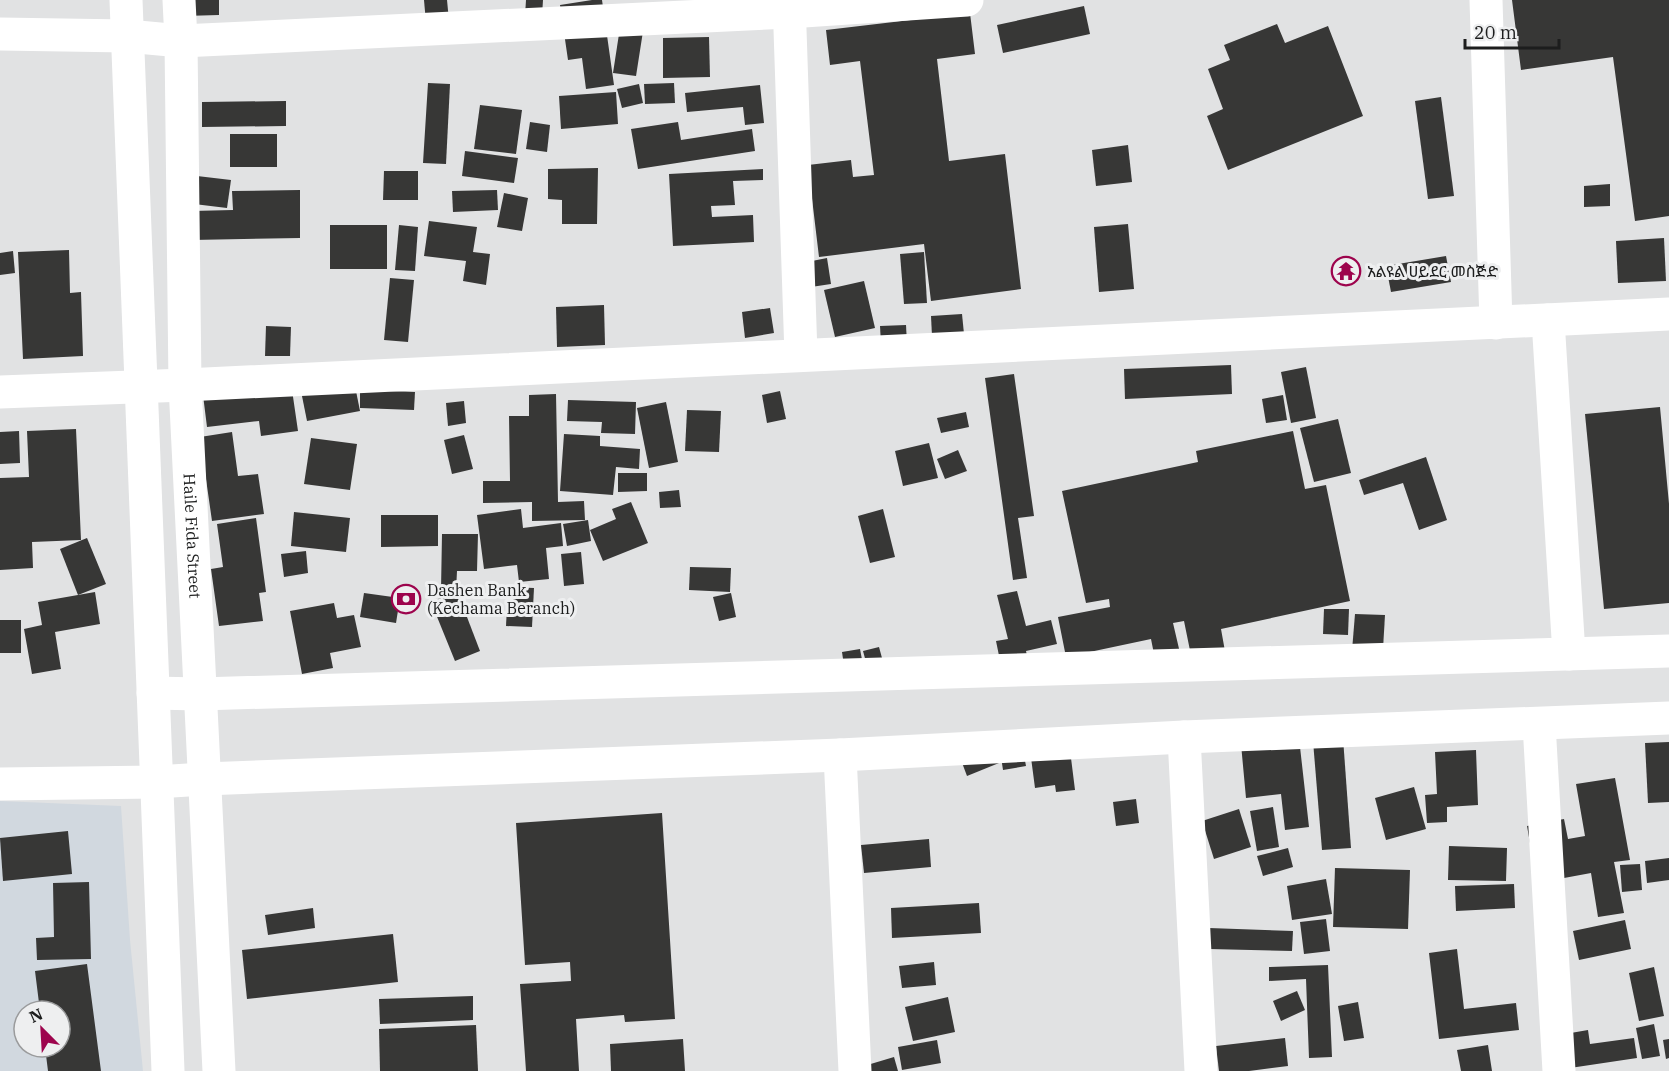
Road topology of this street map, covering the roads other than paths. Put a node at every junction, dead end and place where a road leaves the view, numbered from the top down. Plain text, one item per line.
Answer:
1 (126, 0) edge
2 (179, 0) edge
3 (967, 0) edge
4 (1486, 0) edge
5 (789, 6) edge
6 (0, 34) edge
7 (127, 36) junction
8 (181, 41) junction
9 (1669, 314) edge
10 (1548, 320) junction
11 (1496, 323) junction
12 (801, 355) junction
13 (185, 385) junction
14 (141, 386) junction
15 (0, 392) edge
16 (1669, 651) edge
17 (1569, 654) junction
18 (153, 693) junction
19 (200, 694) junction
20 (1669, 718) edge
21 (1539, 724) junction
22 (1184, 737) junction
23 (840, 755) junction
24 (204, 779) junction
25 (156, 782) junction
26 (0, 784) edge
27 (168, 1071) edge
28 (219, 1071) edge
29 (855, 1071) edge
30 (1201, 1071) edge
31 (1559, 1071) edge

1 - 7 street
2 - 8 street, Haile Fida Street
3 - 5 street
4 - 11 street
5 - 8 street
5 - 12 street
6 - 7 street
7 - 8 street
7 - 14 street
8 - 13 street, Haile Fida Street
9 - 10 street
10 - 11 street
10 - 17 street
11 - 12 street
12 - 13 street
13 - 14 street
13 - 19 street, Haile Fida Street
14 - 15 street
14 - 18 street
16 - 17 street
17 - 19 street
18 - 19 street
18 - 25 street
19 - 24 street, Haile Fida Street
20 - 21 street
21 - 22 street
21 - 31 street
22 - 23 street
22 - 30 street
23 - 24 street
23 - 29 street
24 - 25 street
24 - 28 street, Haile Fida Street
25 - 26 street
25 - 27 street

